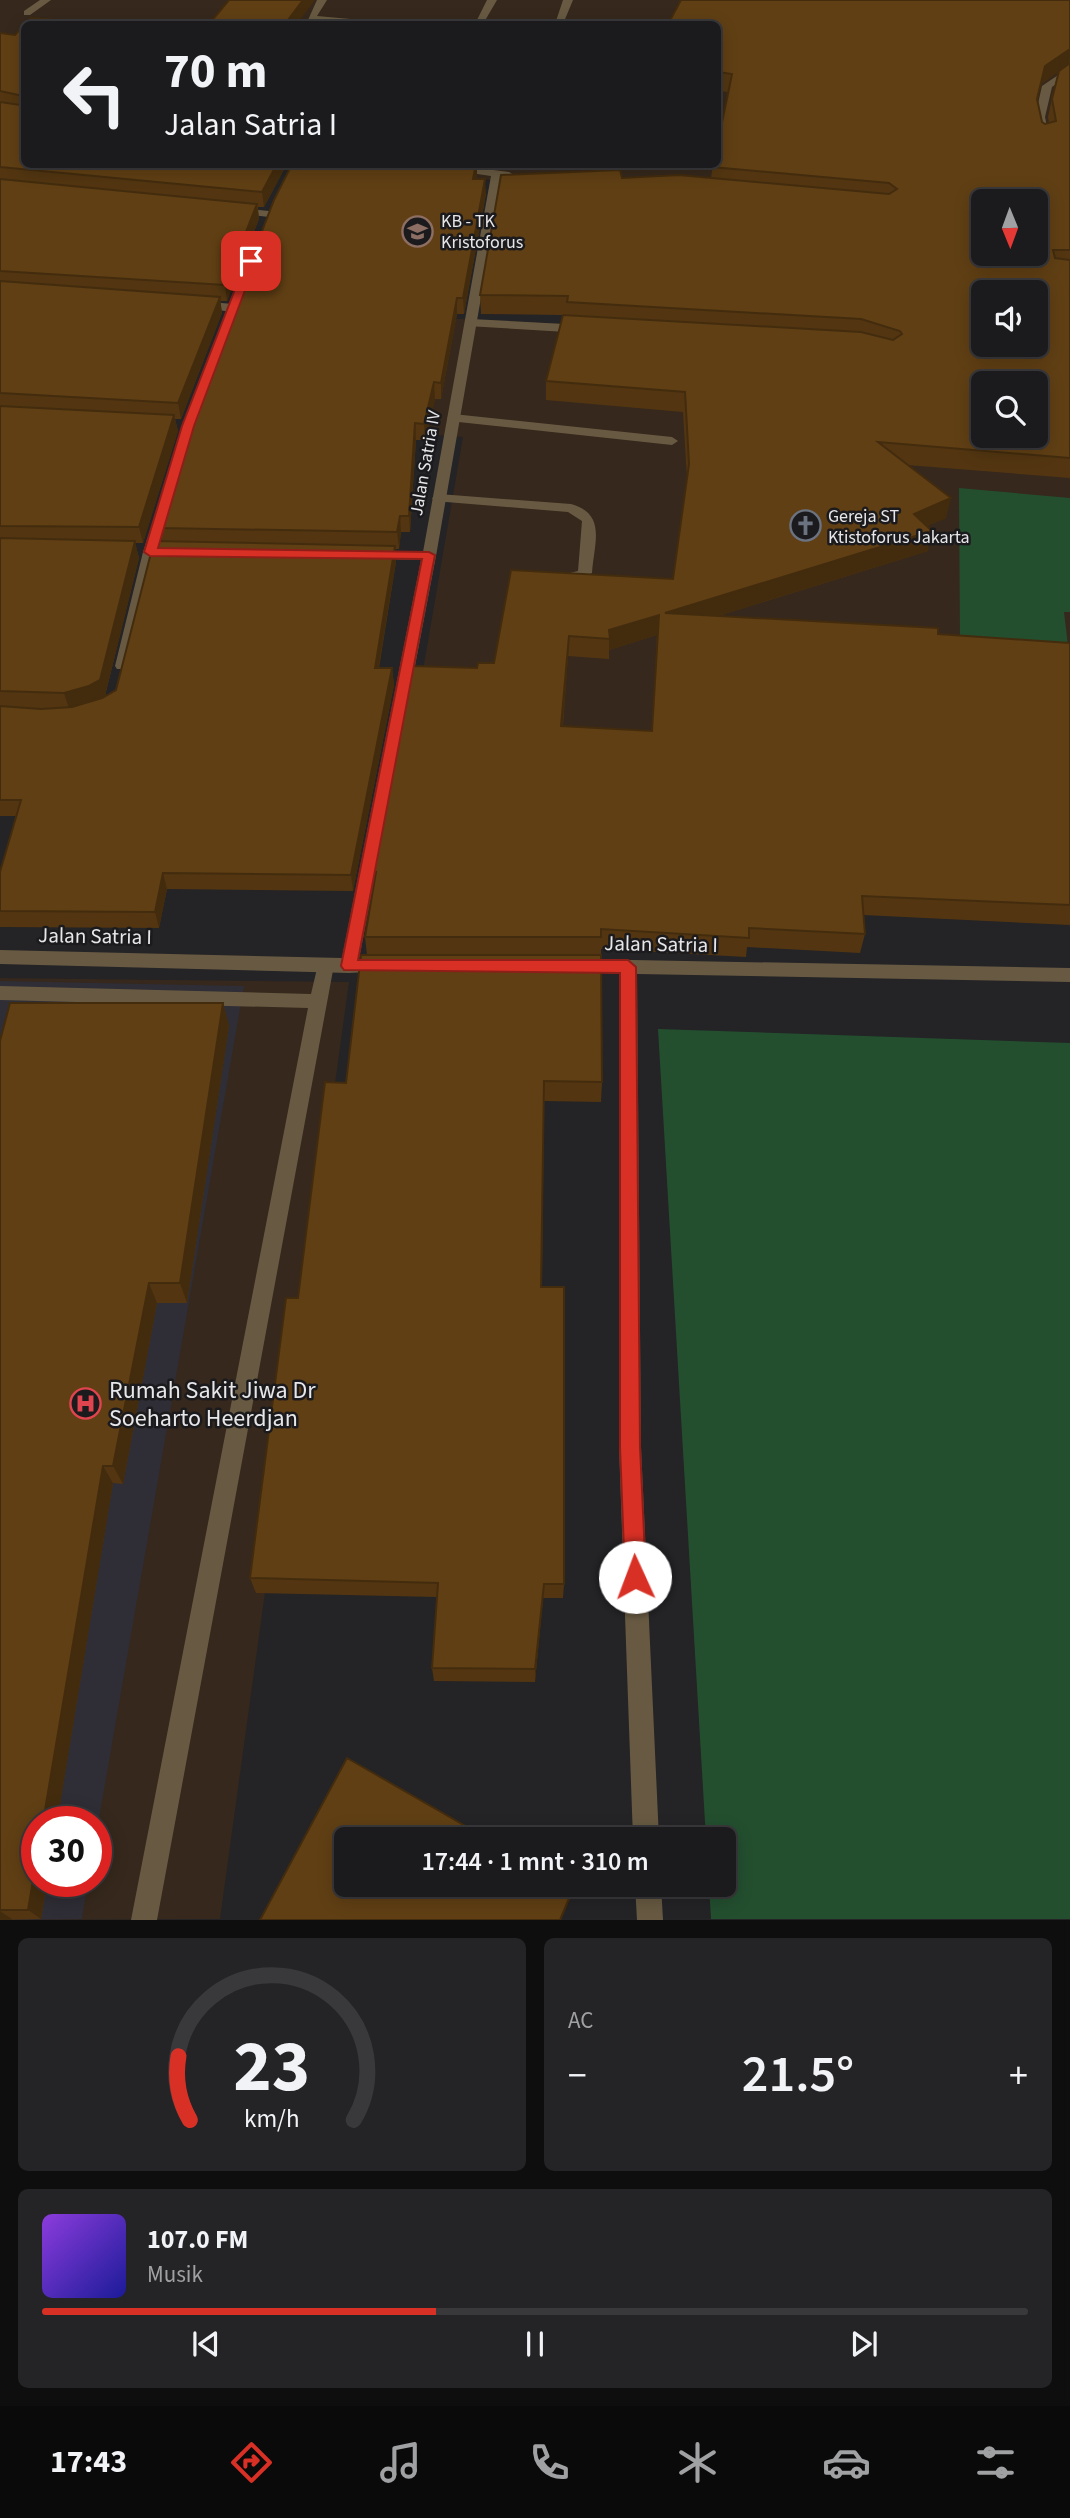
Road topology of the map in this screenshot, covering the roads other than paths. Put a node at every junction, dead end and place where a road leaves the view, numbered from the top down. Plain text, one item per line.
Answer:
1 (46, 0) edge
2 (322, 0) edge
3 (492, 0) edge
4 (568, 0) edge
5 (27, 13) dead end
6 (310, 21) edge
7 (481, 21) edge
8 (560, 21) edge
9 (1070, 71) edge
10 (1044, 138) edge
11 (447, 168) edge
12 (497, 174) junction
13 (524, 176) edge
14 (227, 210) edge
15 (269, 215) edge
16 (178, 304) edge
17 (233, 308) edge
18 (471, 323) junction
19 (591, 329) edge
20 (206, 379) edge
21 (453, 418) junction
22 (672, 441) dead end
23 (439, 498) junction
24 (359, 555) edge
25 (429, 555) junction
26 (545, 579) edge
27 (117, 687) edge
28 (0, 957) edge
29 (325, 965) junction
30 (349, 966) junction
31 (405, 966) edge
32 (558, 966) edge
33 (628, 967) junction
34 (1070, 975) edge
35 (0, 993) edge
36 (317, 1001) junction
37 (646, 1827) edge
38 (649, 1897) edge
39 (144, 1920) edge
40 (650, 1920) edge

1 - 5 street
2 - 6 street
3 - 7 street
4 - 8 street
9 - 10 street
11 - 12 street
12 - 13 street
12 - 18 street, Jalan Satria IV
14 - 15 street
16 - 17 street
18 - 19 street
18 - 21 street, Jalan Satria IV
20 - 27 street
21 - 22 street
21 - 23 street, Jalan Satria IV
23 - 25 street, Jalan Satria IV
23 - 26 street
24 - 25 street
25 - 30 street, Jalan Satria IV
28 - 29 street, Jalan Satria I
29 - 30 street, Jalan Satria I
29 - 36 street
30 - 31 street, Jalan Satria I
32 - 33 street, Jalan Satria I
33 - 34 street, Jalan Satria I
33 - 37 street
35 - 36 street
36 - 39 street
38 - 40 street

